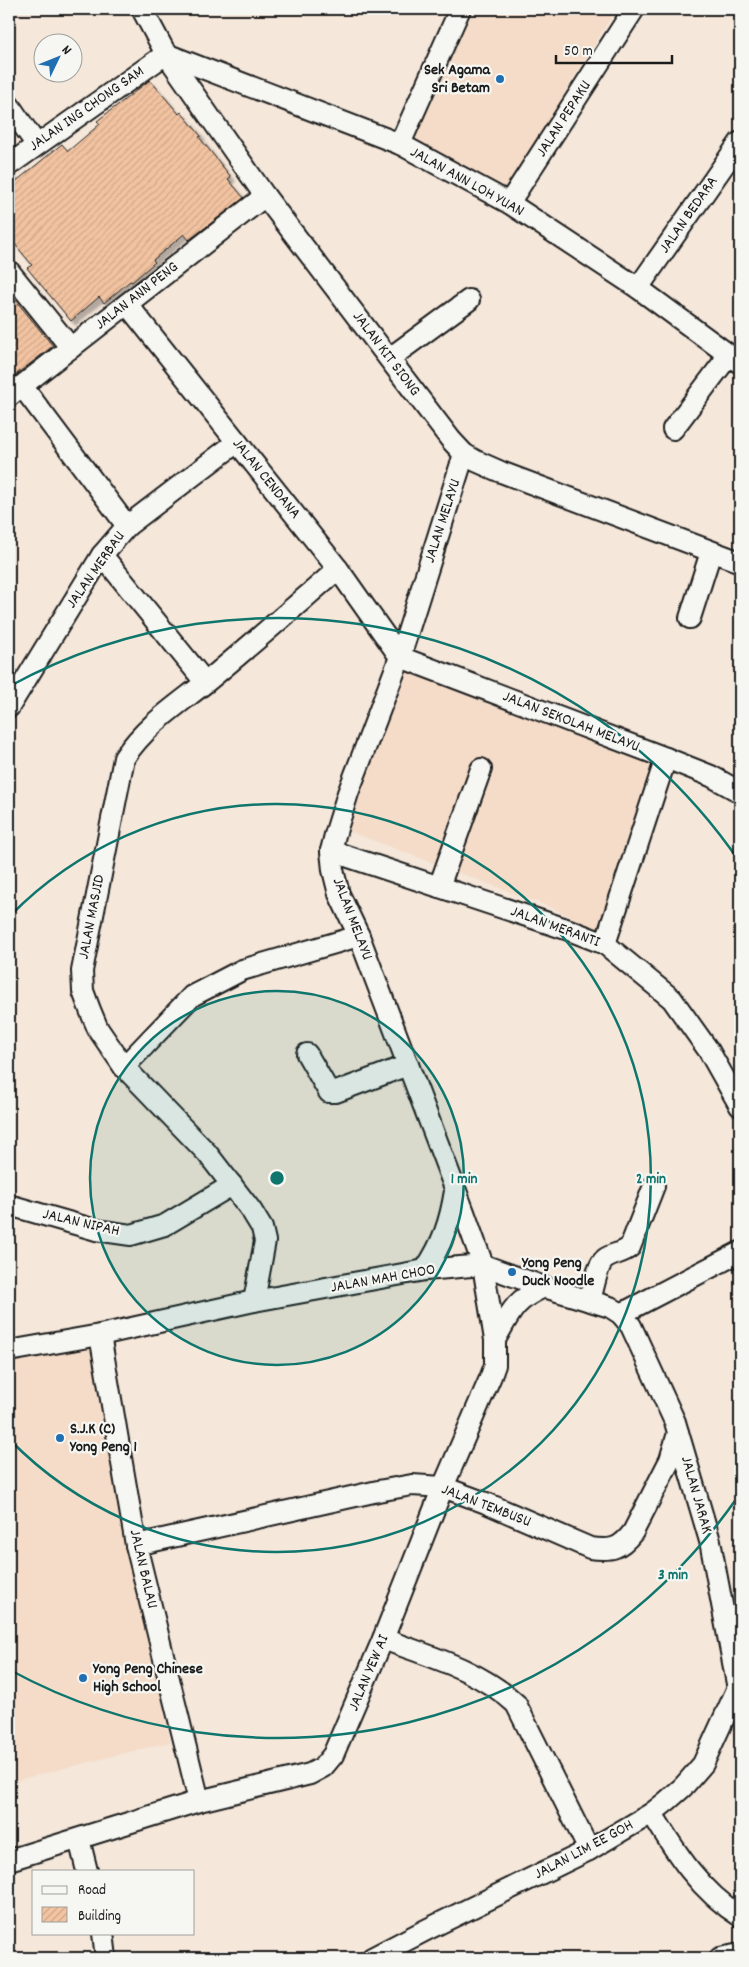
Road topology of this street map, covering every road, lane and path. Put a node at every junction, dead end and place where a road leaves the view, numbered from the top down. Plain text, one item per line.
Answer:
1 (142, 9) edge
2 (460, 9) edge
3 (634, 9) edge
4 (166, 54) junction
5 (9, 104) edge
6 (740, 142) edge
7 (36, 144) junction
8 (400, 144) junction
9 (9, 165) edge
10 (265, 196) junction
11 (509, 203) junction
12 (9, 271) edge
13 (638, 288) junction
14 (469, 300) dead end
15 (127, 304) junction
16 (71, 348) junction
17 (390, 358) junction
18 (734, 359) edge
19 (16, 391) edge
20 (672, 429) dead end
21 (237, 442) junction
22 (464, 454) junction
23 (127, 526) junction
24 (711, 552) junction
25 (102, 555) junction
26 (740, 562) edge
27 (338, 569) junction
28 (690, 618) dead end
29 (400, 657) junction
30 (205, 682) junction
31 (9, 707) edge
32 (666, 758) junction
33 (481, 769) dead end
34 (740, 792) edge
35 (331, 851) junction
36 (439, 886) junction
37 (359, 936) junction
38 (605, 944) junction
39 (307, 1054) dead end
40 (408, 1065) junction
41 (124, 1067) junction
42 (740, 1106) edge
43 (232, 1185) junction
44 (654, 1186) dead end
45 (455, 1189) junction
46 (9, 1205) edge
47 (740, 1252) edge
48 (483, 1265) junction
49 (426, 1270) junction
50 (544, 1288) junction
51 (254, 1301) junction
52 (590, 1301) junction
53 (621, 1314) junction
54 (100, 1335) junction
55 (495, 1340) junction
56 (9, 1351) edge
57 (678, 1434) junction
58 (443, 1487) junction
59 (136, 1545) junction
60 (384, 1639) junction
61 (739, 1686) edge
62 (199, 1801) junction
63 (652, 1812) junction
64 (79, 1839) junction
65 (589, 1850) junction
66 (9, 1860) edge
67 (87, 1870) edge
68 (740, 1916) edge
69 (103, 1934) edge
70 (740, 1954) edge
71 (106, 1958) edge
72 (372, 1958) edge
73 (720, 1958) edge

1 - 4 street, JALAN KIT SIONG
2 - 8 street
3 - 11 street, JALAN PEPAKU
4 - 7 street, JALAN ING CHONG SAM
4 - 8 street, JALAN ANN LOH YUAN
4 - 10 street, JALAN KIT SIONG
5 - 7 street
6 - 13 street, JALAN BEDARA
7 - 9 street, JALAN ING CHONG SAM
8 - 11 street, JALAN ANN LOH YUAN
10 - 15 street, JALAN ANN PENG
10 - 17 street, JALAN KIT SIONG
11 - 13 street, JALAN ANN LOH YUAN
12 - 16 street
13 - 18 street, JALAN ANN LOH YUAN
14 - 17 street
15 - 16 street, JALAN ANN PENG
15 - 21 street, JALAN CENDANA
16 - 19 street, JALAN ANN PENG
17 - 22 street, JALAN KIT SIONG
18 - 20 street
19 - 23 street
21 - 23 street, JALAN MERBAU
21 - 27 street, JALAN CENDANA
22 - 24 street, JALAN KIT SIONG
22 - 29 street, JALAN MELAYU
23 - 25 street, JALAN MERBAU
24 - 26 street, JALAN KIT SIONG
24 - 28 street
25 - 30 street
25 - 31 street, JALAN MERBAU
27 - 29 street, JALAN CENDANA
27 - 30 street, JALAN MASJID
29 - 32 street, JALAN SEKOLAH MELAYU
29 - 35 street, JALAN MELAYU
30 - 41 street, JALAN MASJID
32 - 34 street, JALAN SEKOLAH MELAYU
32 - 38 street
33 - 36 street
35 - 36 street, JALAN MERANTI
35 - 37 street, JALAN MELAYU
36 - 38 street, JALAN MERANTI
37 - 40 street, JALAN MELAYU
37 - 41 street
38 - 42 street, JALAN MERANTI
39 - 40 street
40 - 45 street, JALAN MELAYU
41 - 43 street, JALAN MASJID
43 - 46 street, JALAN NIPAH
43 - 51 street, JALAN MASJID
44 - 52 street
45 - 48 street, JALAN MELAYU
45 - 49 street
47 - 53 street
48 - 49 street, JALAN MAH CHOO
48 - 50 street, JALAN MAH CHOO
48 - 55 street, JALAN YEW AI
49 - 51 street, JALAN MAH CHOO
50 - 52 street, JALAN MAH CHOO
50 - 55 street
51 - 54 street, JALAN MAH CHOO
52 - 53 street, JALAN MAH CHOO
53 - 57 street, JALAN JARAK
54 - 56 street, JALAN MAH CHOO
54 - 59 street, JALAN BALAU
55 - 58 street, JALAN YEW AI
57 - 58 street, JALAN TEMBUSU
57 - 61 street, JALAN JARAK
58 - 59 street, JALAN TEMBUSU
58 - 60 street, JALAN YEW AI
59 - 62 street, JALAN BALAU
60 - 62 street, JALAN YEW AI
60 - 65 street
61 - 63 street, JALAN LIM EE GOH
62 - 64 street, JALAN YEW AI
63 - 65 street, JALAN LIM EE GOH
63 - 68 street
64 - 66 street, JALAN YEW AI
64 - 67 street
65 - 72 street, JALAN LIM EE GOH
69 - 71 street
70 - 73 street

